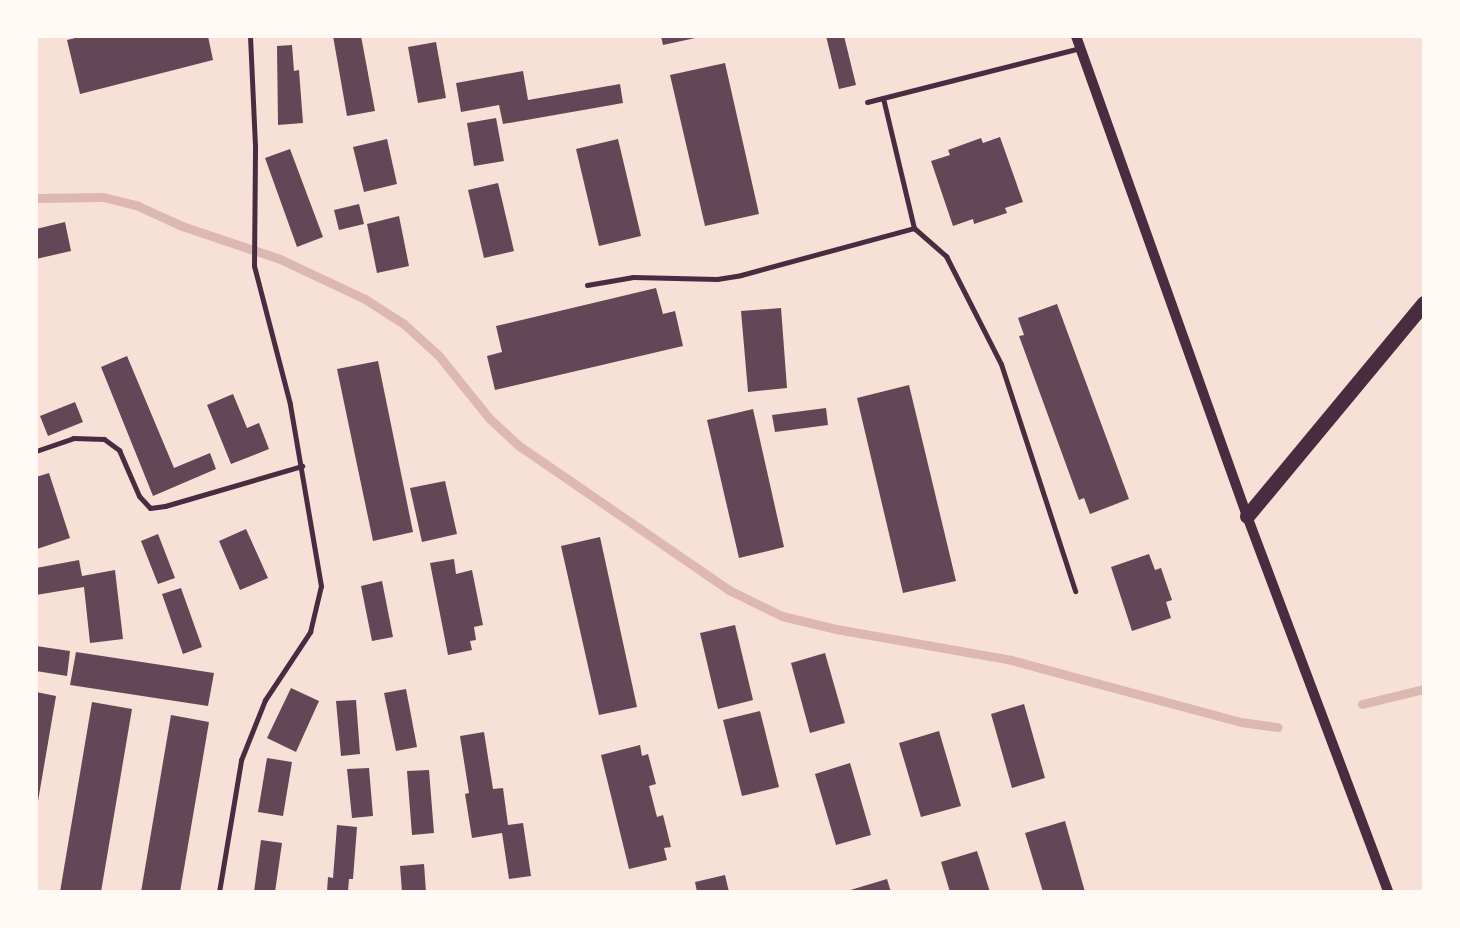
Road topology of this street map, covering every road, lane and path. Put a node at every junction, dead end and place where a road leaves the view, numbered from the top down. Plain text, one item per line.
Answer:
1 (250, 36) edge
2 (1076, 36) edge
3 (1080, 48) junction
4 (883, 98) junction
5 (867, 102) dead end
6 (914, 228) junction
7 (587, 285) dead end
8 (1424, 303) edge
9 (36, 451) edge
10 (302, 466) junction
11 (1247, 516) junction
12 (1075, 591) dead end
13 (219, 892) edge
14 (1388, 892) edge

1 - 10 street
2 - 3 main road
3 - 4 street
3 - 11 main road
4 - 5 street
4 - 6 street
6 - 7 street
6 - 12 street
8 - 11 highway
9 - 10 street
10 - 13 street
11 - 14 main road

